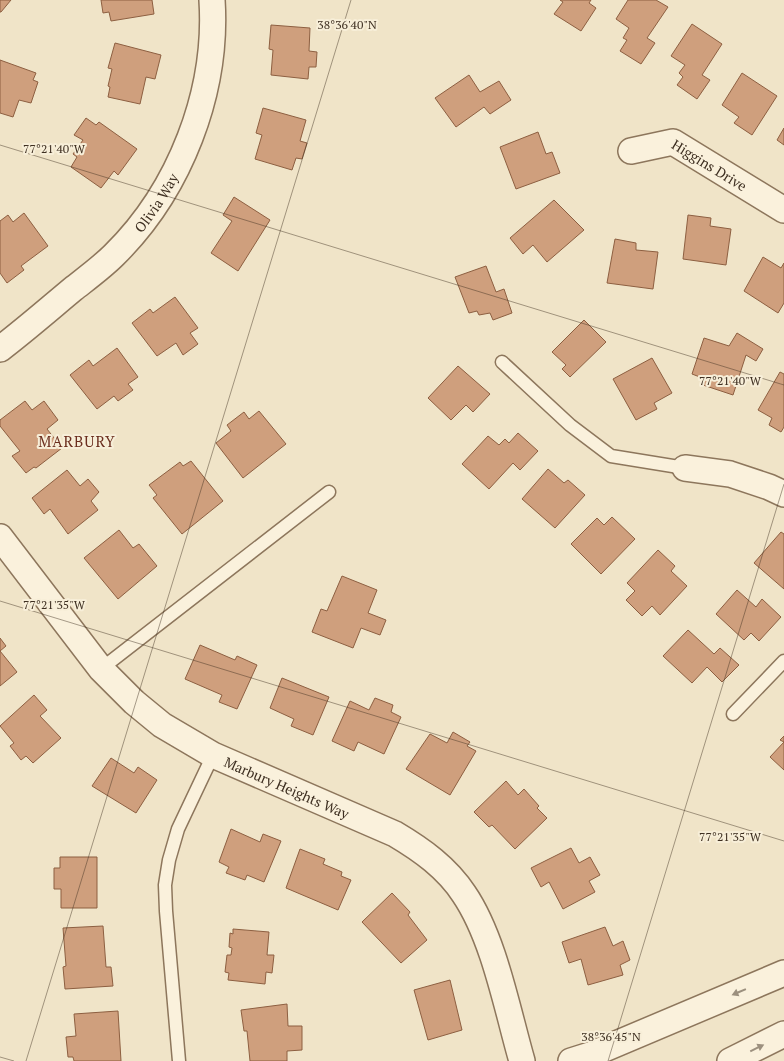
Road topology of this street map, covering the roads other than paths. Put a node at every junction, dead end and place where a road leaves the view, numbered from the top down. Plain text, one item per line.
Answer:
1 (212, 0) edge
2 (631, 151) dead end
3 (784, 210) edge
4 (0, 349) edge
5 (502, 362) dead end
6 (685, 468) joint
7 (329, 492) dead end
8 (784, 494) edge
9 (0, 537) edge
10 (784, 661) edge
11 (101, 669) junction
12 (733, 714) dead end
13 (213, 755) junction
14 (784, 973) edge
15 (784, 1034) edge
16 (179, 1061) edge
17 (522, 1061) edge
18 (571, 1061) edge
19 (730, 1061) edge

1 - 4 street, Olivia Way
2 - 3 street, Higgins Drive
5 - 6 lane
6 - 8 street
7 - 11 lane
9 - 11 street, Marbury Heights Way
10 - 12 lane
11 - 13 street, Marbury Heights Way
13 - 16 lane
13 - 17 street, Marbury Heights Way
14 -> 18 street
19 -> 15 street

